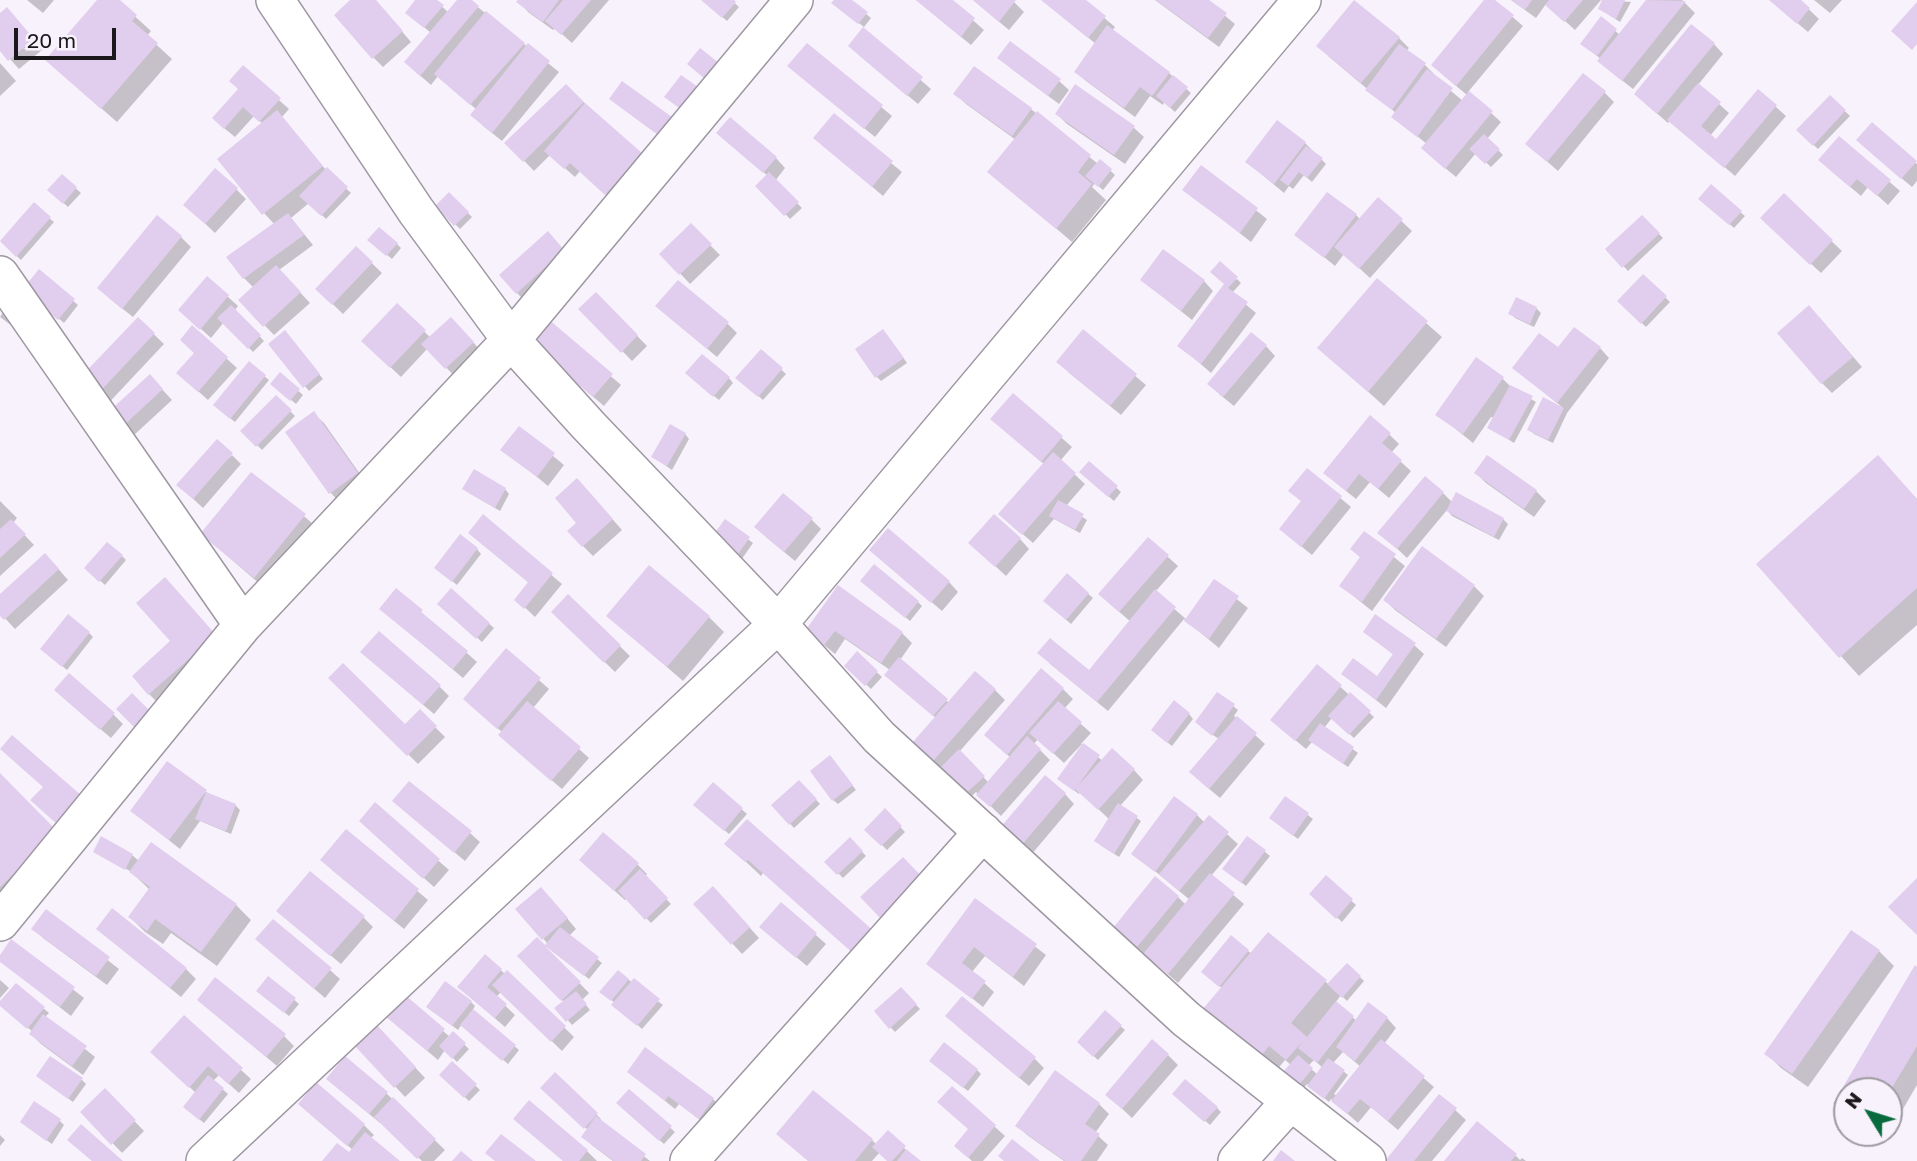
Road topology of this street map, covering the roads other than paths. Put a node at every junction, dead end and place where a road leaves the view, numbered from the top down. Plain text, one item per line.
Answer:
1 (275, 0) edge
2 (794, 0) edge
3 (1302, 0) edge
4 (0, 275) edge
5 (511, 340) junction
6 (778, 624) junction
7 (243, 625) junction
8 (983, 832) junction
9 (0, 922) edge
10 (1291, 1101) junction
11 (205, 1161) edge
12 (689, 1161) edge
13 (1237, 1161) edge
14 (1367, 1161) edge

1 - 5 street
2 - 5 street
3 - 6 street
4 - 7 street
5 - 6 street
5 - 7 street
6 - 8 street
6 - 11 street
7 - 9 street
8 - 10 street
8 - 12 street
10 - 13 street
10 - 14 street

